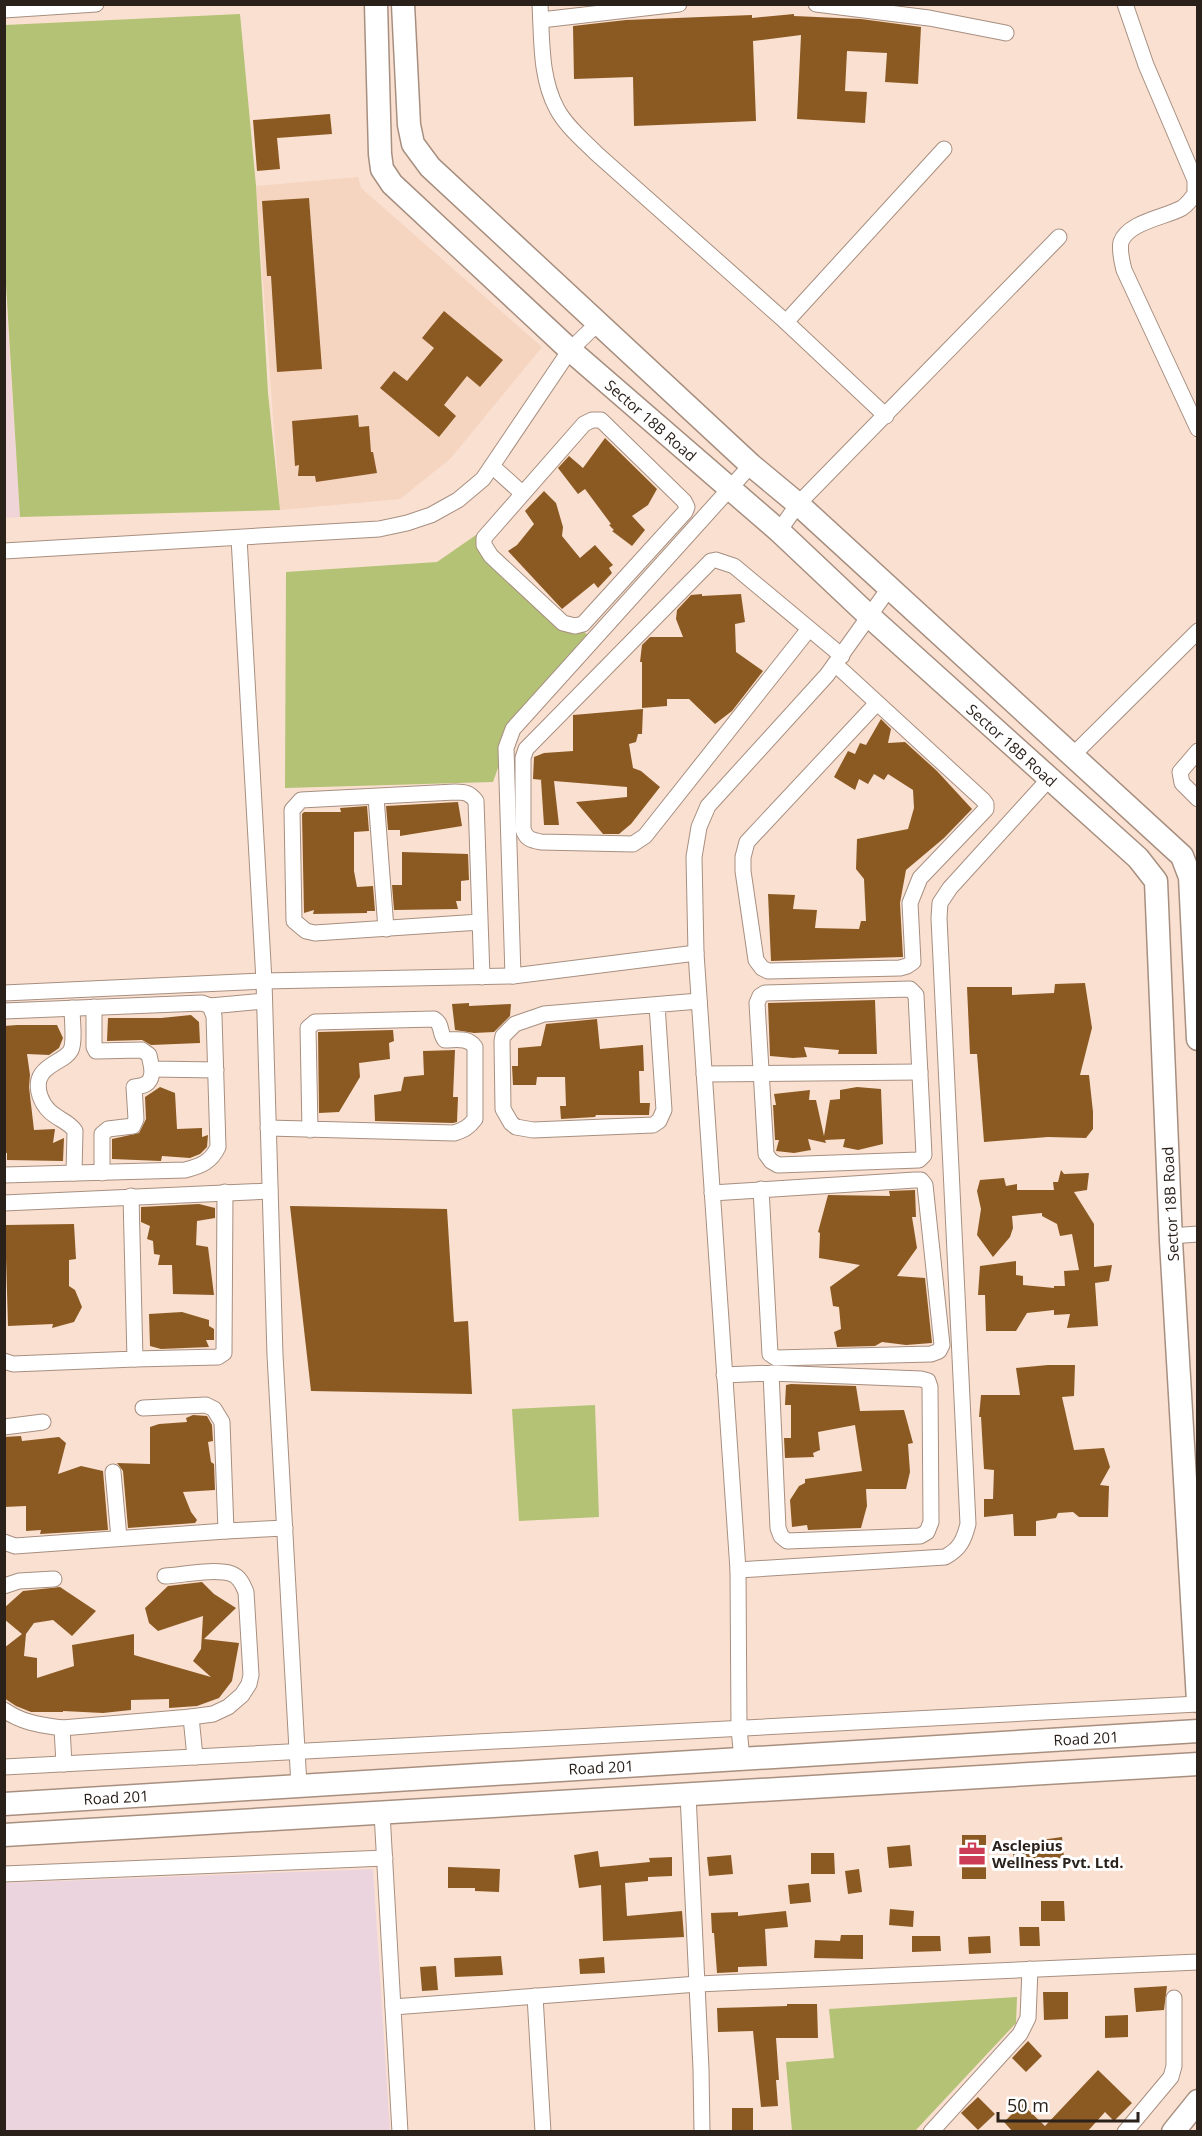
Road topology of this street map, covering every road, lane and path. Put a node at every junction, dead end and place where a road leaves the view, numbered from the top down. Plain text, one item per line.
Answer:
1 (96, 4) edge
2 (376, 4) edge
3 (403, 4) edge
4 (678, 4) edge
5 (816, 4) edge
6 (1125, 4) edge
7 (4, 10) edge
8 (930, 11) edge
9 (540, 12) edge
10 (1006, 33) dead end
11 (944, 149) dead end
12 (1059, 237) dead end
13 (786, 322) junction
14 (598, 323) junction
15 (570, 350) junction
16 (885, 416) junction
17 (1197, 429) edge
18 (492, 465) junction
19 (751, 465) junction
20 (728, 488) junction
21 (522, 493) junction
22 (798, 504) junction
23 (779, 531) junction
24 (239, 538) junction
25 (4, 551) edge
26 (890, 588) junction
27 (868, 615) junction
28 (809, 629) junction
29 (1197, 631) edge
30 (838, 660) junction
31 (877, 703) junction
32 (1197, 751) edge
33 (1073, 754) junction
34 (1049, 779) junction
35 (376, 797) junction
36 (1197, 799) edge
37 (480, 922) junction
38 (386, 928) junction
39 (696, 953) junction
40 (482, 976) junction
41 (513, 976) junction
42 (264, 981) junction
43 (4, 993) edge
44 (264, 1001) junction
45 (699, 1001) junction
46 (657, 1005) junction
47 (210, 1006) junction
48 (94, 1007) junction
49 (72, 1008) junction
50 (4, 1011) edge
51 (1197, 1039) edge
52 (152, 1069) junction
53 (216, 1070) junction
54 (761, 1072) junction
55 (920, 1072) junction
56 (704, 1074) junction
57 (268, 1128) junction
58 (309, 1130) junction
59 (74, 1173) junction
60 (102, 1173) junction
61 (4, 1175) edge
62 (761, 1190) junction
63 (270, 1191) junction
64 (225, 1192) junction
65 (712, 1192) junction
66 (131, 1196) junction
67 (4, 1203) edge
68 (1197, 1234) edge
69 (1171, 1236) junction
70 (135, 1359) junction
71 (4, 1361) edge
72 (771, 1373) junction
73 (724, 1375) junction
74 (143, 1408) dead end
75 (43, 1422) dead end
76 (4, 1427) edge
77 (113, 1472) dead end
78 (285, 1528) junction
79 (226, 1532) junction
80 (119, 1538) junction
81 (4, 1542) edge
82 (738, 1570) junction
83 (165, 1576) dead end
84 (54, 1579) dead end
85 (4, 1586) edge
86 (1197, 1702) edge
87 (4, 1710) edge
88 (192, 1718) junction
89 (62, 1728) junction
90 (739, 1728) junction
91 (1197, 1731) edge
92 (297, 1752) junction
93 (195, 1757) junction
94 (742, 1759) junction
95 (64, 1764) junction
96 (1197, 1764) edge
97 (4, 1767) edge
98 (299, 1786) junction
99 (688, 1794) junction
100 (4, 1804) edge
101 (382, 1813) junction
102 (4, 1835) edge
103 (385, 1858) junction
104 (4, 1874) edge
105 (1197, 1962) edge
106 (1030, 1969) junction
107 (698, 1984) junction
108 (536, 1996) junction
109 (1174, 1998) dead end
110 (393, 2007) junction
111 (1197, 2101) edge
112 (400, 2132) edge
113 (543, 2132) edge
114 (702, 2132) edge
115 (931, 2132) edge
116 (1125, 2132) edge
117 (1173, 2132) edge

1 - 7 street
2 - 15 street, Sector 18B Road
3 - 14 street
4 - 9 street
5 - 8 street
6 - 17 street
8 - 10 street
9 - 13 street
11 - 13 street
12 - 16 street
13 - 16 street
14 - 15 street
14 - 19 street
15 - 18 street
15 - 20 street, Sector 18B Road
16 - 22 street
18 - 21 street
18 - 24 street
19 - 20 street
19 - 22 street
20 - 23 street, Sector 18B Road
20 - 41 street
21 - 21 street
22 - 23 street
22 - 26 street
23 - 27 street, Sector 18B Road
24 - 25 street
24 - 42 street
26 - 27 street
26 - 33 street
27 - 30 street
27 - 34 street, Sector 18B Road
28 - 28 street
28 - 30 street
29 - 33 street
30 - 31 street
30 - 39 street
31 - 31 street
32 - 36 street
33 - 51 street
34 - 69 street, Sector 18B Road
34 - 82 street
35 - 37 street
35 - 38 street
35 - 38 street
37 - 38 street
37 - 40 street
39 - 41 street
39 - 45 street
40 - 41 street
40 - 42 street
42 - 43 street
42 - 44 street
44 - 47 street
44 - 57 street
45 - 46 street
45 - 56 street
46 - 46 street
47 - 48 street
47 - 53 street
48 - 49 street
48 - 52 street
49 - 50 street
49 - 59 street
52 - 53 street
52 - 60 street
53 - 60 street
54 - 55 street
54 - 55 street
54 - 55 street
54 - 56 street
56 - 65 street
57 - 58 street
57 - 63 street
58 - 58 street
59 - 60 street
59 - 61 street
62 - 62 street
62 - 65 street
63 - 64 street
63 - 78 street
64 - 66 street
64 - 70 street
65 - 73 street
66 - 67 street
66 - 70 street
68 - 69 street
69 - 86 street, Sector 18B Road
70 - 71 street
72 - 72 street
72 - 73 street
73 - 82 street
74 - 79 street
75 - 76 street
77 - 80 street
78 - 79 street
78 - 92 street
79 - 80 street
80 - 81 street
82 - 90 street
83 - 88 street
84 - 85 street
86 - 90 street
87 - 89 street
88 - 89 street
88 - 93 street
89 - 95 street
90 - 92 street
90 - 94 street
91 - 94 street, Road 201
92 - 93 street
92 - 98 street
93 - 95 street
94 - 98 street, Road 201
95 - 97 street
96 - 99 street, Road 201
98 - 100 street, Road 201
99 - 101 street, Road 201
99 - 107 street
101 - 102 street, Road 201
101 - 103 street
103 - 104 street
103 - 110 street
105 - 106 street
106 - 107 street
106 - 115 street
107 - 108 street
107 - 114 street
108 - 110 street
108 - 113 street
109 - 116 street
110 - 112 street
111 - 117 street

